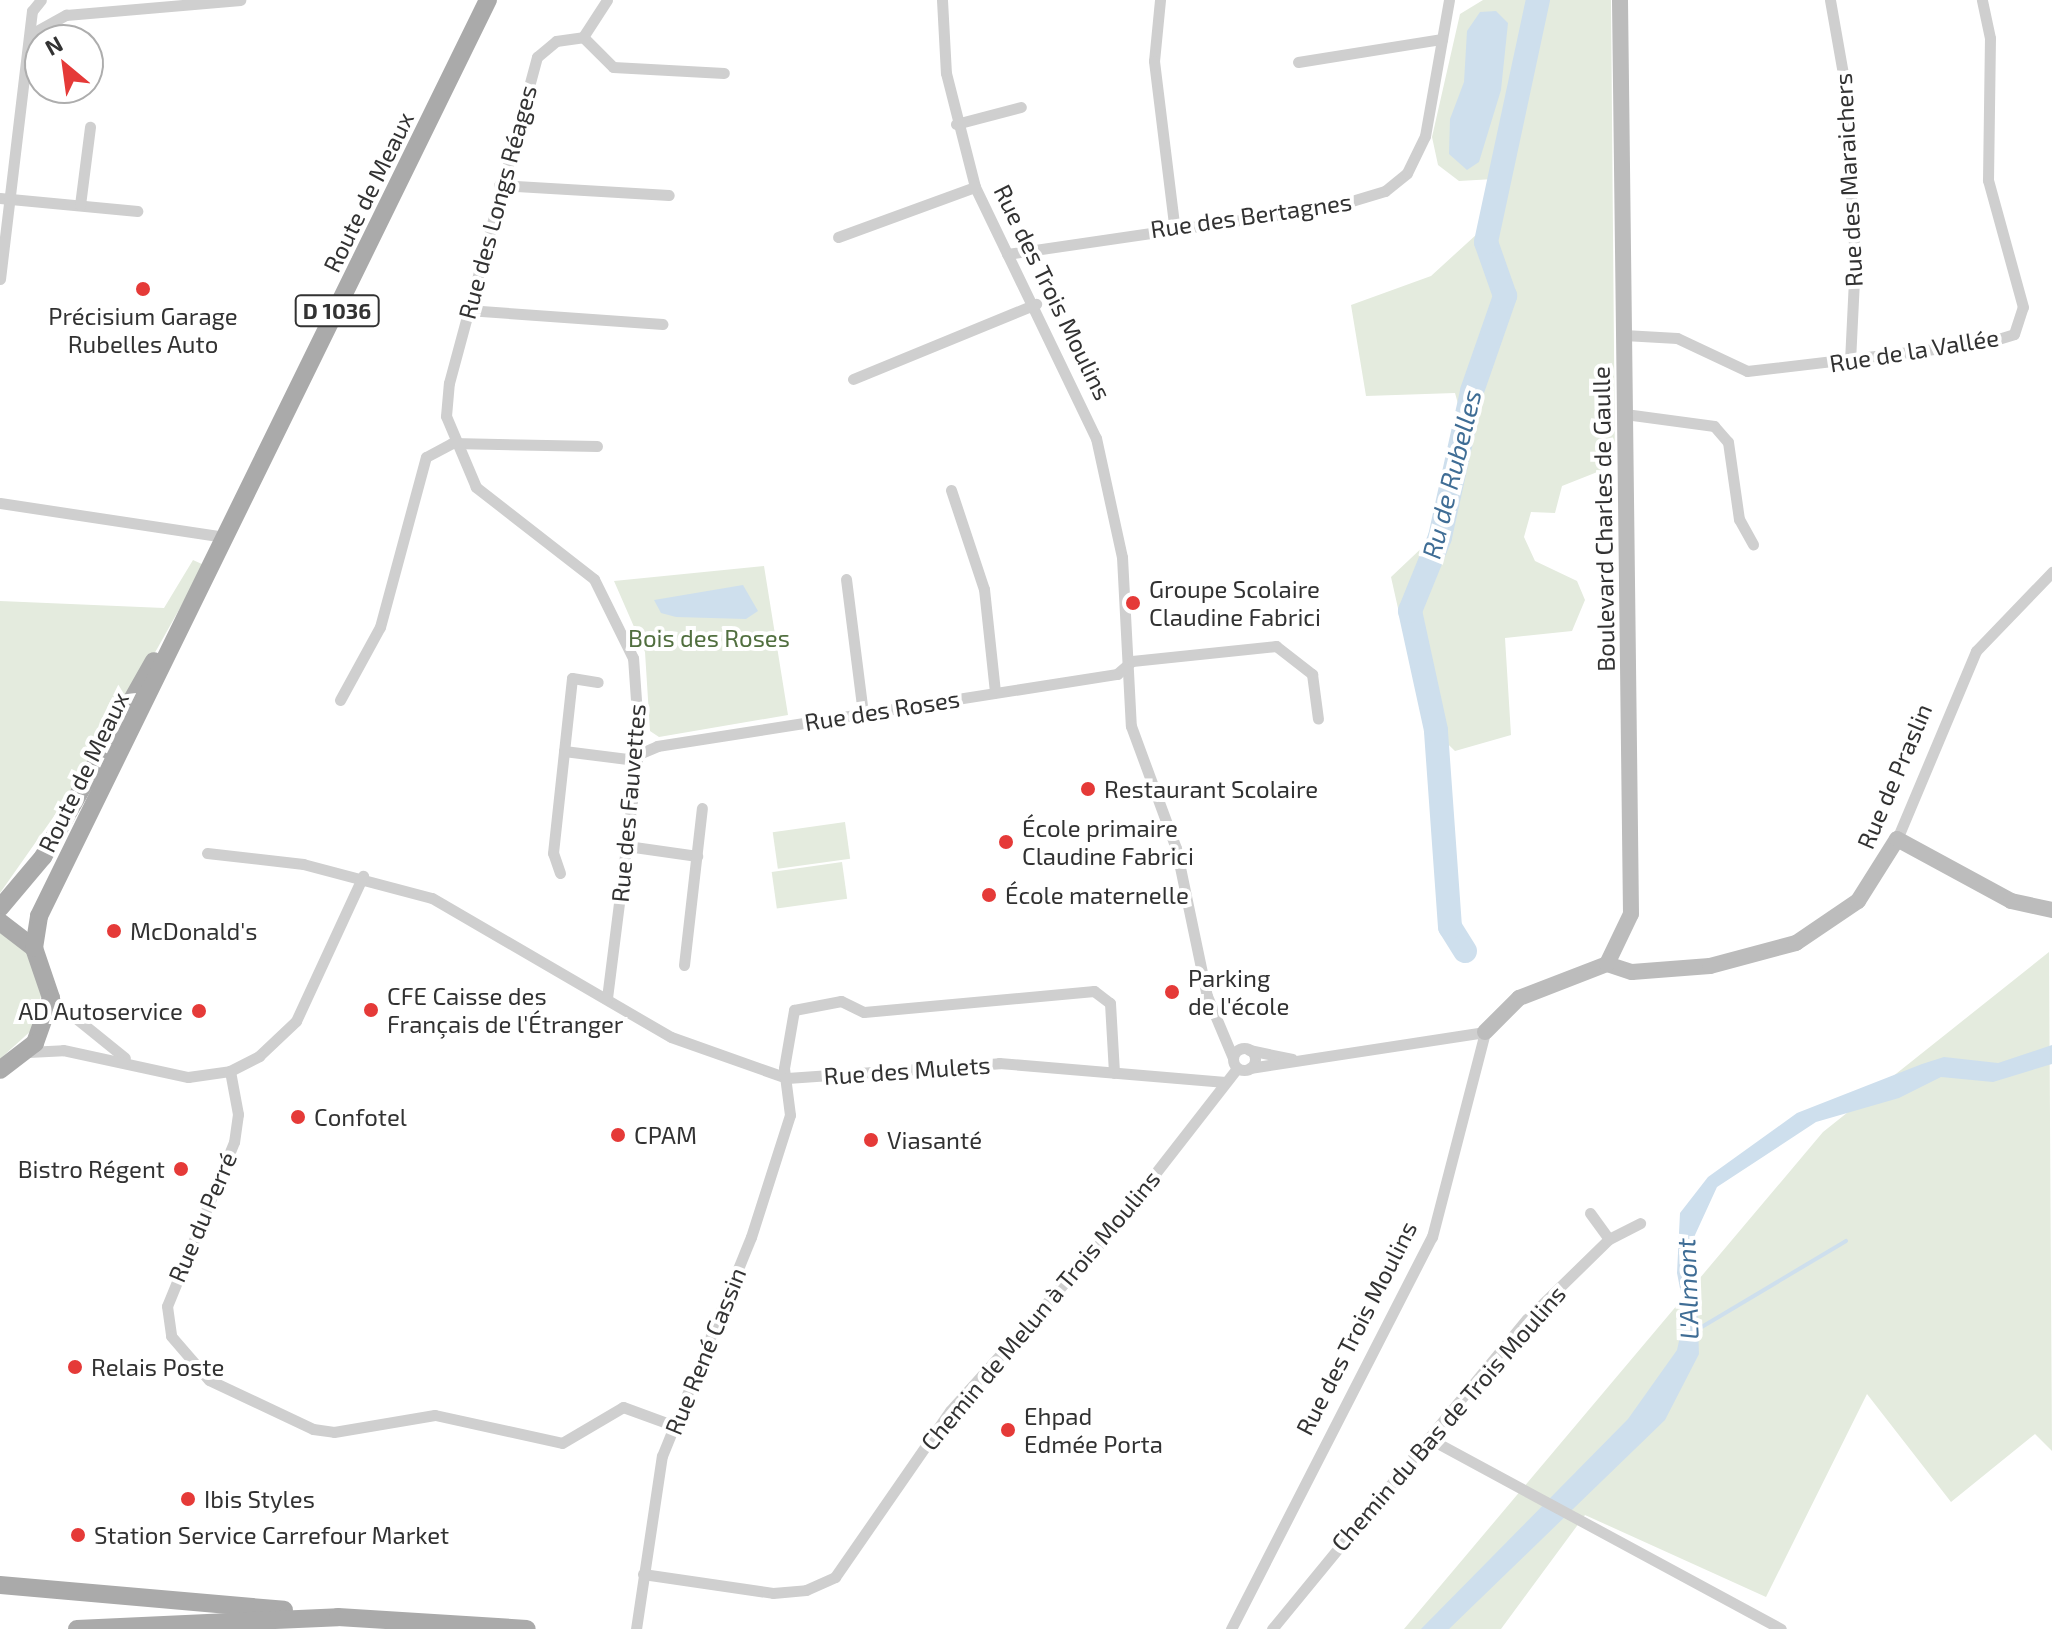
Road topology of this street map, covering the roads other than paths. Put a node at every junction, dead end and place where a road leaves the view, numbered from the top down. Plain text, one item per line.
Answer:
1 (41, 0) edge
2 (63, 0) edge
3 (240, 0) edge
4 (488, 0) edge
5 (607, 0) edge
6 (942, 0) edge
7 (1160, 0) edge
8 (1449, 0) edge
9 (1620, 0) edge
10 (1830, 0) edge
11 (1982, 0) edge
12 (66, 15) junction
13 (33, 24) edge
14 (50, 24) edge
15 (583, 37) junction
16 (1442, 39) junction
17 (1298, 62) dead end
18 (724, 73) dead end
19 (24, 86) edge
20 (1021, 107) dead end
21 (956, 124) junction
22 (90, 127) dead end
23 (499, 185) junction
24 (975, 187) junction
25 (669, 195) dead end
26 (5, 198) edge
27 (80, 205) junction
28 (137, 211) dead end
29 (1174, 225) junction
30 (838, 237) dead end
31 (1007, 254) junction
32 (0, 279) edge
33 (1036, 304) junction
34 (467, 310) junction
35 (662, 324) dead end
36 (1624, 335) junction
37 (1850, 360) junction
38 (853, 379) dead end
39 (1625, 414) junction
40 (452, 443) junction
41 (597, 446) dead end
42 (951, 490) dead end
43 (0, 503) edge
44 (226, 537) junction
45 (1753, 544) dead end
46 (2052, 572) edge
47 (846, 579) dead end
48 (184, 620) junction
49 (1125, 668) junction
50 (598, 682) dead end
51 (995, 692) junction
52 (340, 700) dead end
53 (863, 714) junction
54 (1318, 719) dead end
55 (564, 751) junction
56 (637, 751) junction
57 (702, 808) dead end
58 (1897, 839) junction
59 (627, 846) junction
60 (207, 853) dead end
61 (697, 856) junction
62 (560, 873) dead end
63 (363, 876) junction
64 (0, 908) edge
65 (2052, 910) edge
66 (0, 922) edge
67 (34, 948) junction
68 (1607, 964) junction
69 (684, 965) dead end
70 (51, 998) junction
71 (607, 998) junction
72 (1218, 1022) junction
73 (1485, 1032) junction
74 (1247, 1049) junction
75 (28, 1052) junction
76 (1297, 1060) junction
77 (129, 1061) junction
78 (1235, 1063) junction
79 (1250, 1068) junction
80 (0, 1070) edge
81 (230, 1071) junction
82 (1114, 1073) junction
83 (787, 1078) junction
84 (1225, 1082) junction
85 (1590, 1213) dead end
86 (1640, 1223) dead end
87 (1609, 1239) junction
88 (675, 1426) junction
89 (1428, 1438) junction
90 (0, 1571) edge
91 (643, 1574) junction
92 (0, 1585) edge
93 (50, 1591) junction
94 (338, 1617) junction
95 (77, 1629) edge
96 (527, 1629) edge
97 (636, 1629) edge
98 (1231, 1629) edge
99 (1272, 1629) edge
100 (1781, 1629) edge

1 - 13 street
2 - 12 street
3 - 12 street
4 - 44 main road, Route de Meaux / D 1036
5 - 15 street
6 - 21 street, Rue des Trois Moulins
7 - 29 street
8 - 16 street, Rue des Bertagnes
9 - 36 street, Boulevard Charles de Gaulle
10 - 37 street, Rue des Maraichers
11 - 37 street, Rue de la Vallée
12 - 14 street
15 - 18 street
15 - 23 street, Rue des Longs Réages
16 - 17 street
16 - 29 street, Rue des Bertagnes
19 - 26 street
20 - 21 street
21 - 24 street, Rue des Trois Moulins
22 - 27 street
23 - 25 street
23 - 34 street, Rue des Longs Réages
24 - 30 street
24 - 31 street, Rue des Trois Moulins
26 - 27 street
26 - 32 street
27 - 28 street
29 - 31 street, Rue des Bertagnes
31 - 33 street, Rue des Trois Moulins
33 - 38 street
33 - 49 street, Rue des Trois Moulins
34 - 35 street
34 - 40 street, Rue des Longs Réages
36 - 37 street, Rue de la Vallée
36 - 39 street, Boulevard Charles de Gaulle
39 - 45 street
39 - 68 street, Boulevard Charles de Gaulle
40 - 41 street
40 - 52 street
40 - 56 street, Rue des Fauvettes
42 - 51 street
43 - 44 street
44 - 48 main road, Route de Meaux / D 1036
46 - 58 street, Rue de Praslin
47 - 53 street
48 - 64 main road, Route de Meaux / D 1036
48 - 67 main road, Route de Meaux / D 1036
49 - 51 street, Rue des Roses
49 - 54 street, Rue des Roses
49 - 72 street, Rue des Trois Moulins
50 - 55 street
51 - 53 street, Rue des Roses
53 - 56 street, Rue des Roses
55 - 56 street, Rue des Roses
55 - 62 street
56 - 59 street, Rue des Fauvettes
57 - 61 street
58 - 65 street
58 - 68 street, Rue de Praslin
59 - 61 street
59 - 71 street, Rue des Fauvettes
60 - 63 street, Rue des Mulets
61 - 69 street
63 - 71 street, Rue des Mulets
63 - 81 street
66 - 67 main road
67 - 70 main road
68 - 73 street
70 - 75 main road
70 - 77 street
71 - 83 street, Rue des Mulets
72 - 74 street
72 - 78 street, Rue des Trois Moulins
73 - 76 street
73 - 98 street, Rue des Trois Moulins
74 - 76 street
74 - 78 street, Chemin de Melun à Trois Moulins
74 - 79 street
75 - 77 street
75 - 80 main road
76 - 79 street
77 - 81 street
78 - 79 street
78 - 84 street, Chemin de Melun à Trois Moulins
81 - 88 street, Rue du Perré
82 - 83 street, Rue des Mulets
82 - 83 street, Rue René Cassin
82 - 84 street, Rue des Mulets
83 - 88 street, Rue René Cassin
84 - 91 street, Chemin de Melun à Trois Moulins
85 - 87 street
86 - 87 street, Chemin du Bas de Trois Moulins
87 - 89 street, Chemin du Bas de Trois Moulins
88 - 91 street, Rue René Cassin
89 - 99 street, Chemin du Bas de Trois Moulins
89 - 100 street
90 - 93 main road
91 - 97 street, Rue René Cassin
92 - 93 main road
93 - 94 main road
94 - 95 main road
94 - 96 main road

